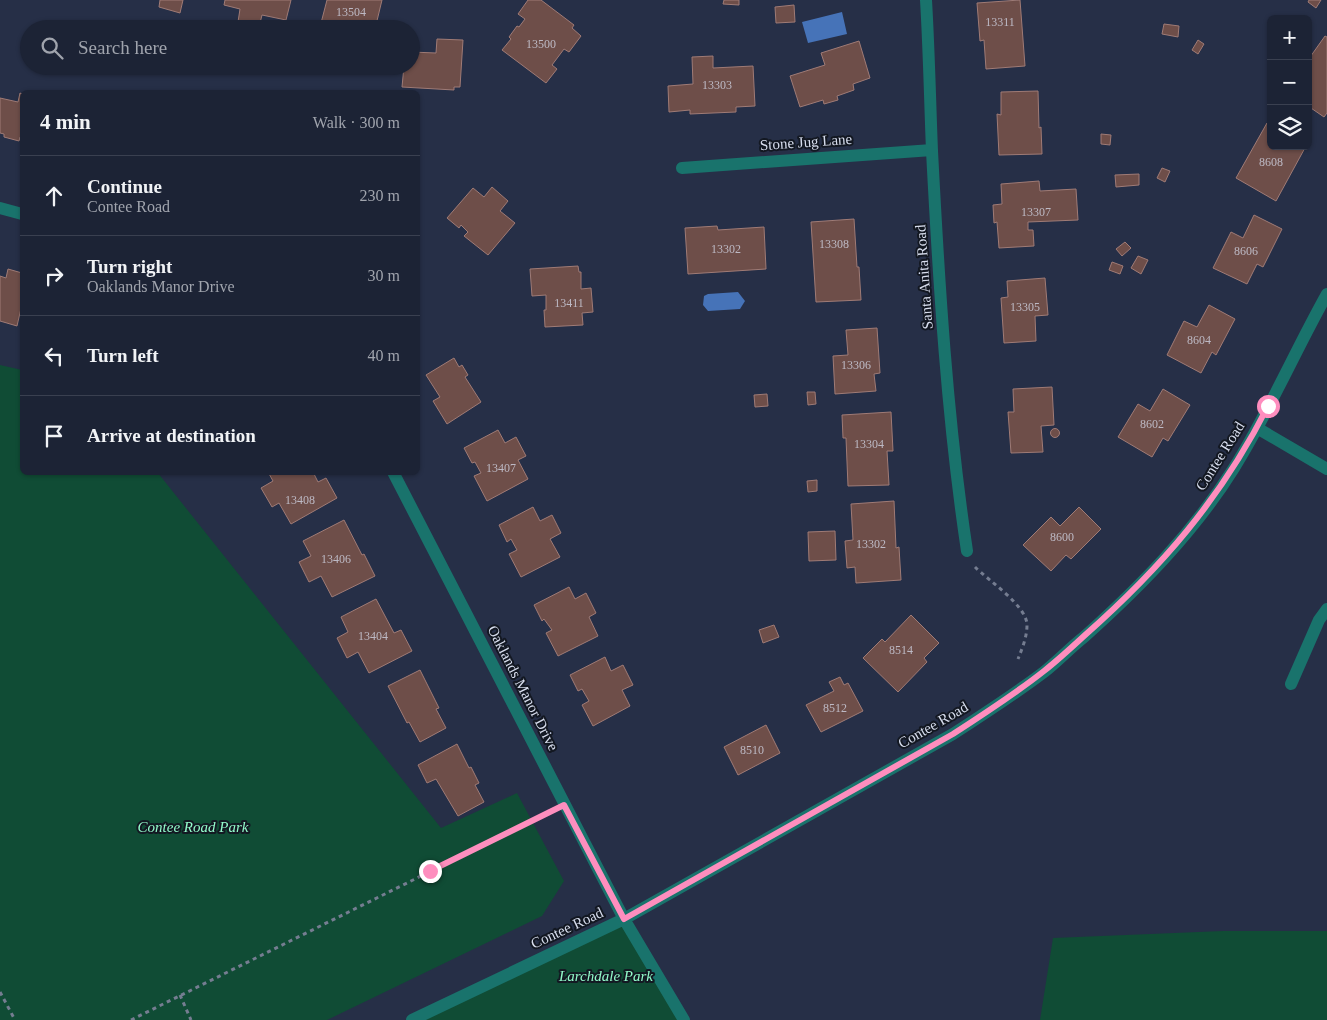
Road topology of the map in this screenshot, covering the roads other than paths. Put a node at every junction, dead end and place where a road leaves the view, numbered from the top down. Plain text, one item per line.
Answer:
1 (926, 0) edge
2 (932, 150) junction
3 (682, 168) dead end
4 (0, 208) edge
5 (20, 213) edge
6 (1327, 294) edge
7 (1257, 428) junction
8 (1327, 469) edge
9 (395, 475) edge
10 (967, 551) road end
11 (1327, 609) edge
12 (1291, 684) dead end
13 (624, 919) junction
14 (412, 1020) edge
15 (684, 1020) edge

1 - 2 street, Santa Anita Road
2 - 3 street, Stone Jug Lane
2 - 10 street, Santa Anita Road
4 - 5 street
6 - 7 street, Contee Road
7 - 8 street
7 - 13 street, Contee Road
9 - 13 street, Oaklands Manor Drive
11 - 12 street
13 - 14 street, Contee Road
13 - 15 street, Oaklands Manor Drive

